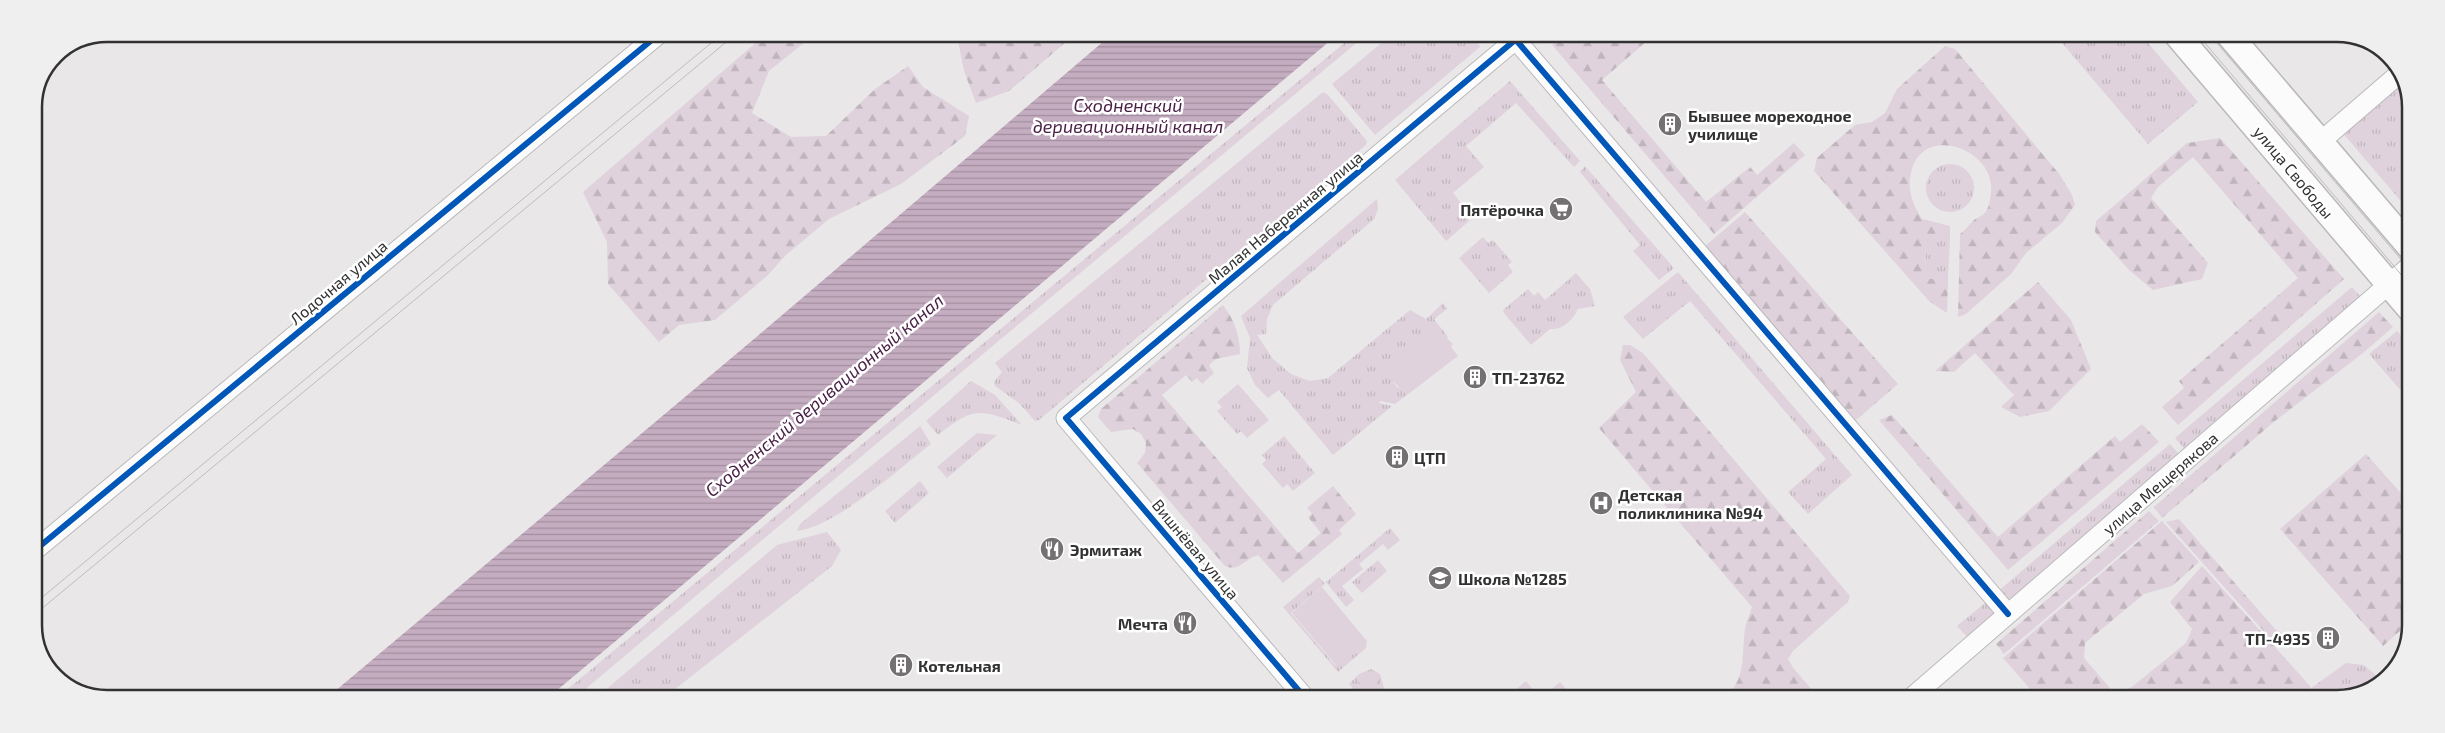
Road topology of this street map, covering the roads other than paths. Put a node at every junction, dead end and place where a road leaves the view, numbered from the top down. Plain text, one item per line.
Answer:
1 (649, 42) edge
2 (1512, 42) edge
3 (1522, 42) edge
4 (2183, 42) edge
5 (2235, 42) edge
6 (2395, 77) edge
7 (2320, 142) junction
8 (2402, 238) edge
9 (2402, 273) edge
10 (2390, 284) junction
11 (2402, 299) edge
12 (1066, 418) joint
13 (43, 544) edge
14 (2008, 614) junction
15 (1299, 690) edge
16 (1920, 690) edge

1 - 13 street, Лодочная улица
2 - 12 street, Малая Набережная улица
3 - 14 street
4 - 10 main road, улица Свободы
5 - 7 main road
6 - 7 street
7 - 8 main road
9 - 10 street, улица Мещерякова
10 - 11 main road, улица Свободы
10 - 14 street, улица Мещерякова
12 - 15 street, Вишнёвая улица
14 - 16 street, улица Мещерякова

